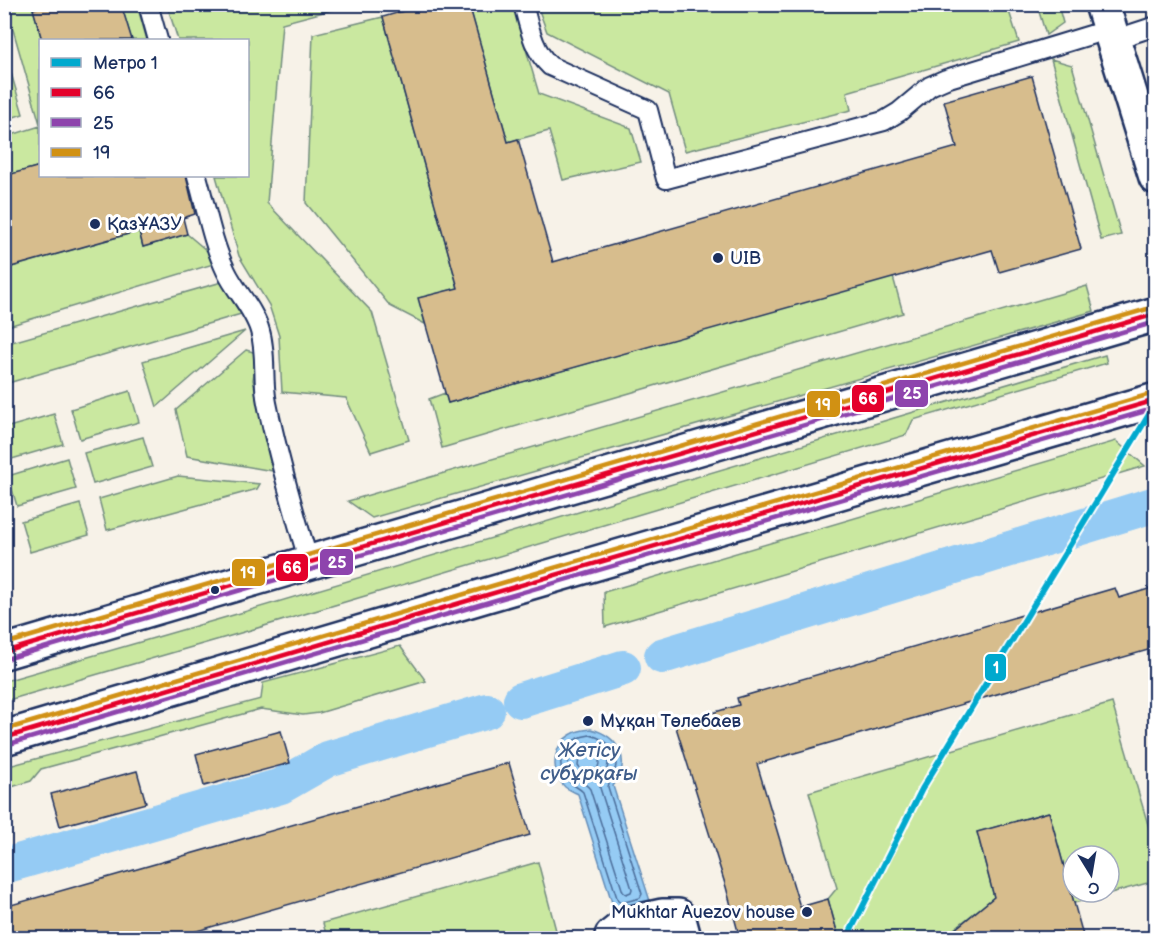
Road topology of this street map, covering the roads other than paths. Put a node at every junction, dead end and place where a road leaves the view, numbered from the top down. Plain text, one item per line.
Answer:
1 (148, 4) edge
2 (523, 4) edge
3 (1108, 24) edge
4 (1155, 26) edge
5 (158, 39) edge
6 (197, 177) edge
7 (1155, 177) edge
8 (1155, 314) edge
9 (1155, 400) edge
10 (309, 562) junction
11 (4, 652) edge
12 (4, 738) edge
13 (613, 939) edge
14 (684, 939) edge

1 - 5 lane
2 - 3 lane
3 - 4 lane
3 - 7 main road
6 - 10 lane
8 - 10 main road
9 - 12 main road
10 - 11 main road
13 - 14 main road

